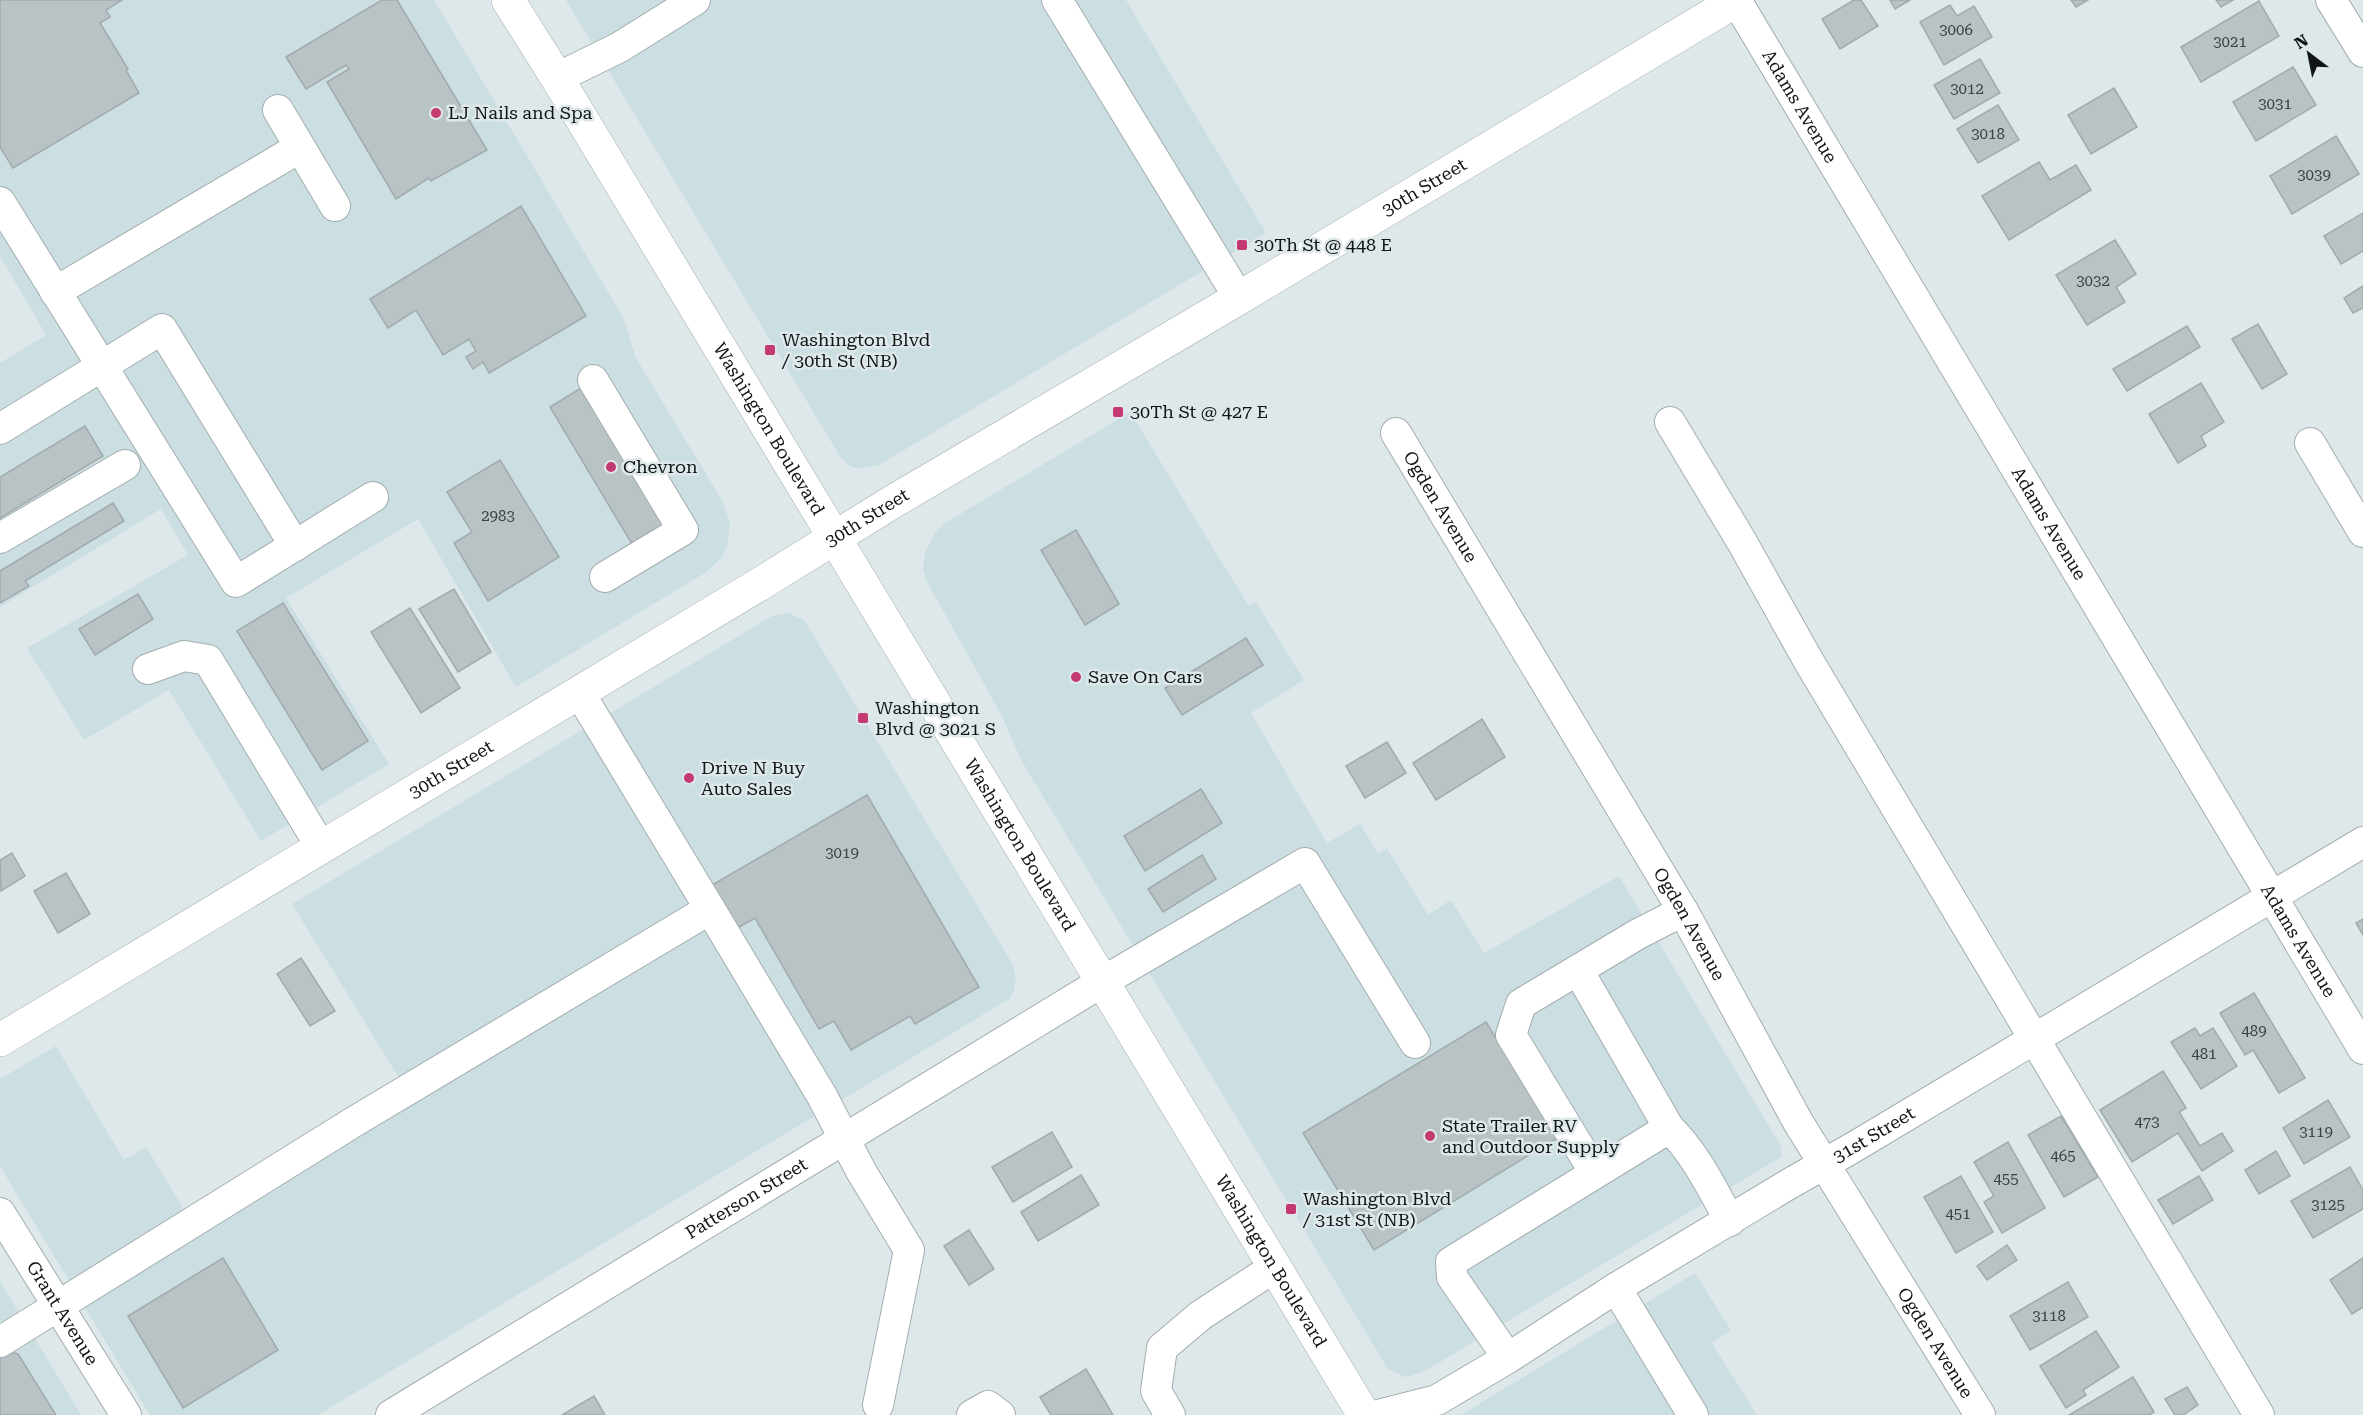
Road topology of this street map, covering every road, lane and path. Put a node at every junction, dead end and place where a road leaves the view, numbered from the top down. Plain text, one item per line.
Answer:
1 (508, 0) edge
2 (695, 0) edge
3 (1057, 0) edge
4 (1736, 0) edge
5 (2331, 0) edge
6 (2363, 52) edge
7 (557, 78) junction
8 (278, 110) dead end
9 (299, 148) junction
10 (0, 202) edge
11 (335, 207) dead end
12 (55, 292) junction
13 (1239, 298) junction
14 (101, 366) junction
15 (593, 380) dead end
16 (1670, 422) dead end
17 (0, 429) edge
18 (1396, 433) dead end
19 (2310, 443) dead end
20 (125, 465) dead end
21 (373, 497) dead end
22 (2363, 532) edge
23 (0, 538) edge
24 (835, 538) junction
25 (295, 546) junction
26 (605, 577) dead end
27 (148, 669) dead end
28 (579, 692) junction
29 (2363, 842) edge
30 (321, 847) junction
31 (2272, 896) junction
32 (710, 909) junction
33 (1683, 911) junction
34 (1578, 970) junction
35 (1102, 982) junction
36 (2034, 1038) junction
37 (0, 1040) edge
38 (1415, 1042) dead end
39 (2363, 1049) edge
40 (1669, 1128) junction
41 (843, 1140) junction
42 (1825, 1164) junction
43 (1595, 1173) junction
44 (0, 1213) edge
45 (1730, 1221) junction
46 (1275, 1268) junction
47 (1616, 1288) junction
48 (59, 1307) junction
49 (0, 1342) edge
50 (1508, 1358) junction
51 (875, 1412) edge
52 (126, 1415) edge
53 (391, 1415) edge
54 (972, 1415) edge
55 (1000, 1415) edge
56 (1170, 1415) edge
57 (1364, 1415) edge
58 (1378, 1415) edge
59 (1693, 1415) edge
60 (1980, 1415) edge
61 (2259, 1415) edge

1 - 7 main road, Washington Boulevard
2 - 7 street
3 - 13 street
4 - 13 main road, 30th Street
4 - 31 street, Adams Avenue
5 - 6 street
7 - 24 main road, Washington Boulevard
8 - 9 street
9 - 11 street
9 - 12 street
10 - 12 street
12 - 14 street
13 - 24 main road, 30th Street
14 - 17 street
14 - 25 street
14 - 25 street
15 - 26 street
16 - 36 street
18 - 33 street, Ogden Avenue
19 - 22 street
20 - 23 street
21 - 25 street
24 - 28 main road, 30th Street
24 - 35 main road, Washington Boulevard
27 - 30 street
28 - 30 main road, 30th Street
28 - 32 street
29 - 31 street, 31st Street
30 - 37 main road, 30th Street
31 - 36 street, 31st Street
31 - 39 street, Adams Avenue
32 - 41 street
32 - 48 street
33 - 34 street
33 - 42 street, Ogden Avenue
34 - 40 street
34 - 43 street
35 - 38 street, Patterson Street
35 - 41 street, Patterson Street
35 - 46 main road, Washington Boulevard
36 - 42 street, 31st Street
36 - 61 street
40 - 43 street
40 - 45 street
41 - 51 street
41 - 53 street, Patterson Street
42 - 45 street, 31st Street
42 - 60 street, Ogden Avenue
43 - 50 street
44 - 48 street, Grant Avenue
45 - 47 street, 31st Street
46 - 56 street
46 - 57 main road, Washington Boulevard
47 - 50 street, 31st Street
47 - 59 street
48 - 49 street
48 - 52 street, Grant Avenue
50 - 58 street, 31st Street
54 - 55 street

